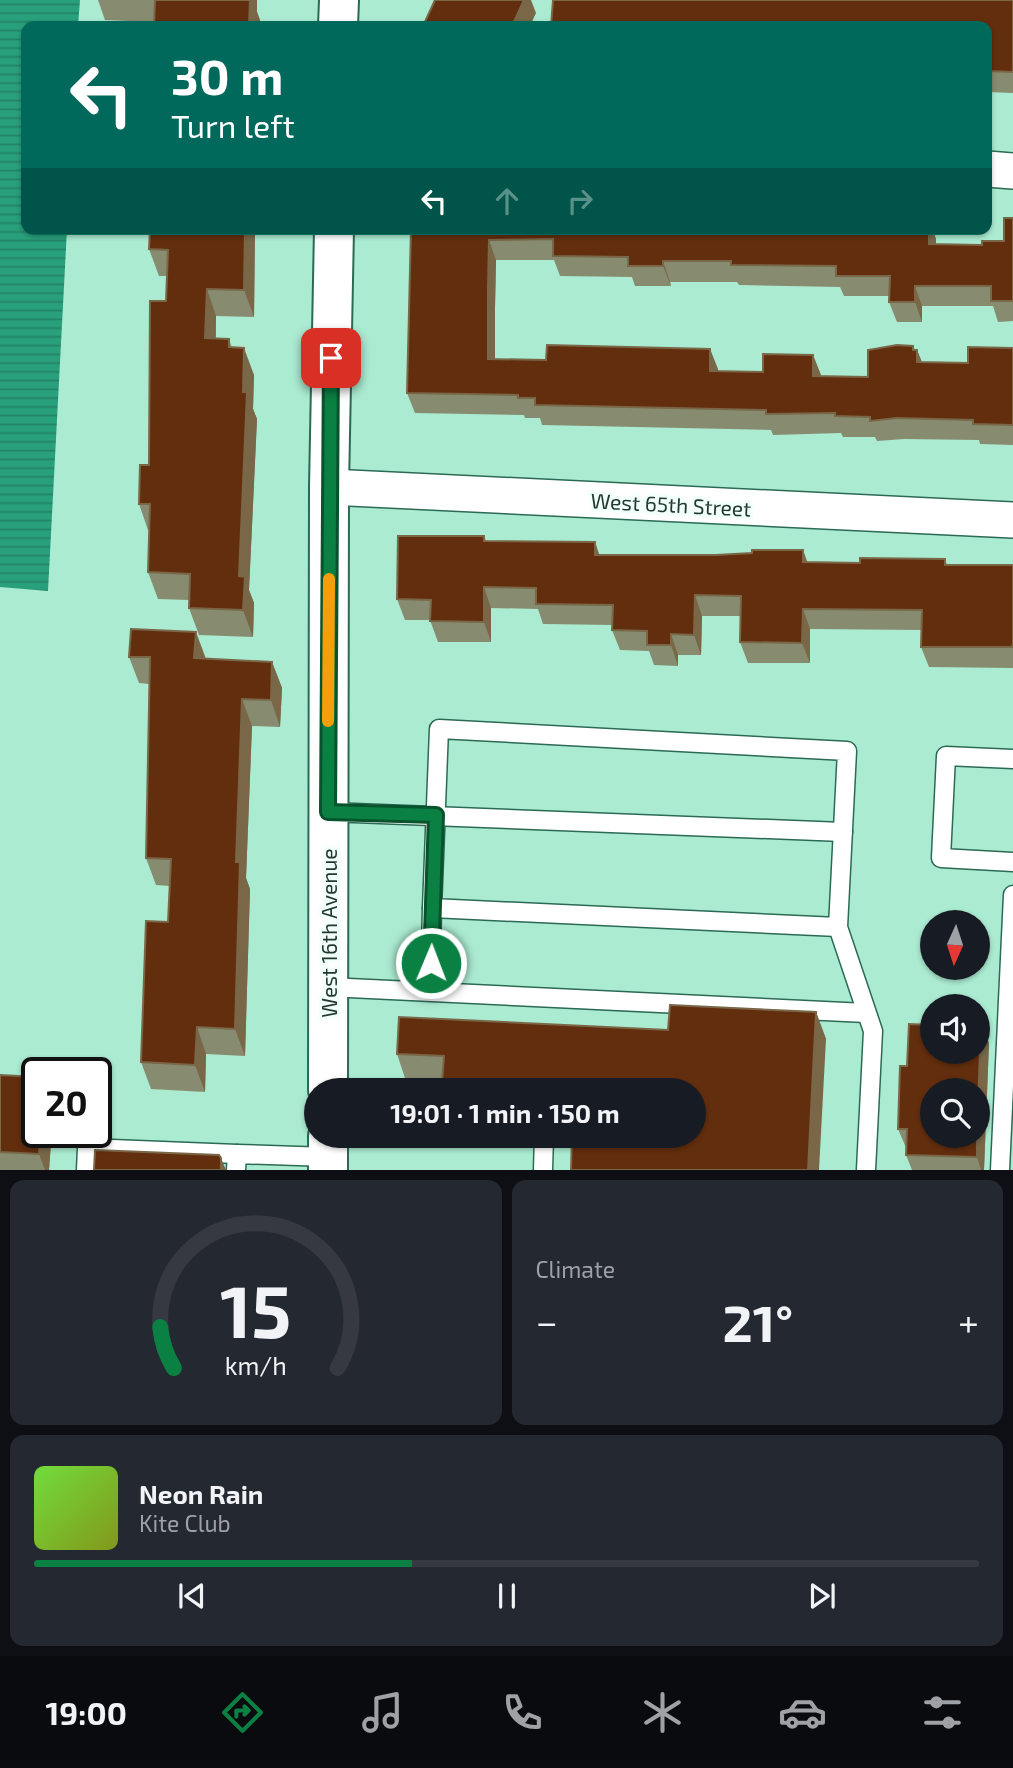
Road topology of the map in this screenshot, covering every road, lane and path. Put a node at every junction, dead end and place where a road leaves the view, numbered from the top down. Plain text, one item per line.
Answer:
1 (339, 0) edge
2 (338, 21) edge
3 (992, 169) edge
4 (1013, 171) edge
5 (334, 235) edge
6 (329, 487) junction
7 (1013, 520) edge
8 (1013, 759) edge
9 (328, 812) junction
10 (436, 815) junction
11 (843, 832) junction
12 (1013, 862) edge
13 (1013, 895) edge
14 (432, 908) junction
15 (838, 927) junction
16 (328, 987) junction
17 (430, 990) junction
18 (866, 1013) junction
19 (328, 1078) edge
20 (544, 1148) edge
21 (328, 1154) edge
22 (237, 1162) edge
23 (86, 1170) edge
24 (543, 1170) edge
25 (866, 1170) edge
26 (1000, 1170) edge

1 - 2 main road
3 - 4 street
5 - 6 main road, West 16th Avenue
6 - 7 street, West 65th Street
6 - 9 main road, West 16th Avenue
8 - 12 lane
9 - 10 lane
9 - 16 main road, West 16th Avenue
10 - 11 lane
10 - 11 lane
10 - 14 lane
11 - 15 lane
13 - 26 lane
14 - 15 lane
14 - 17 lane
15 - 18 lane
16 - 17 lane
16 - 19 main road, West 16th Avenue
17 - 18 lane
18 - 25 lane
20 - 24 lane
21 - 22 lane
22 - 23 lane

